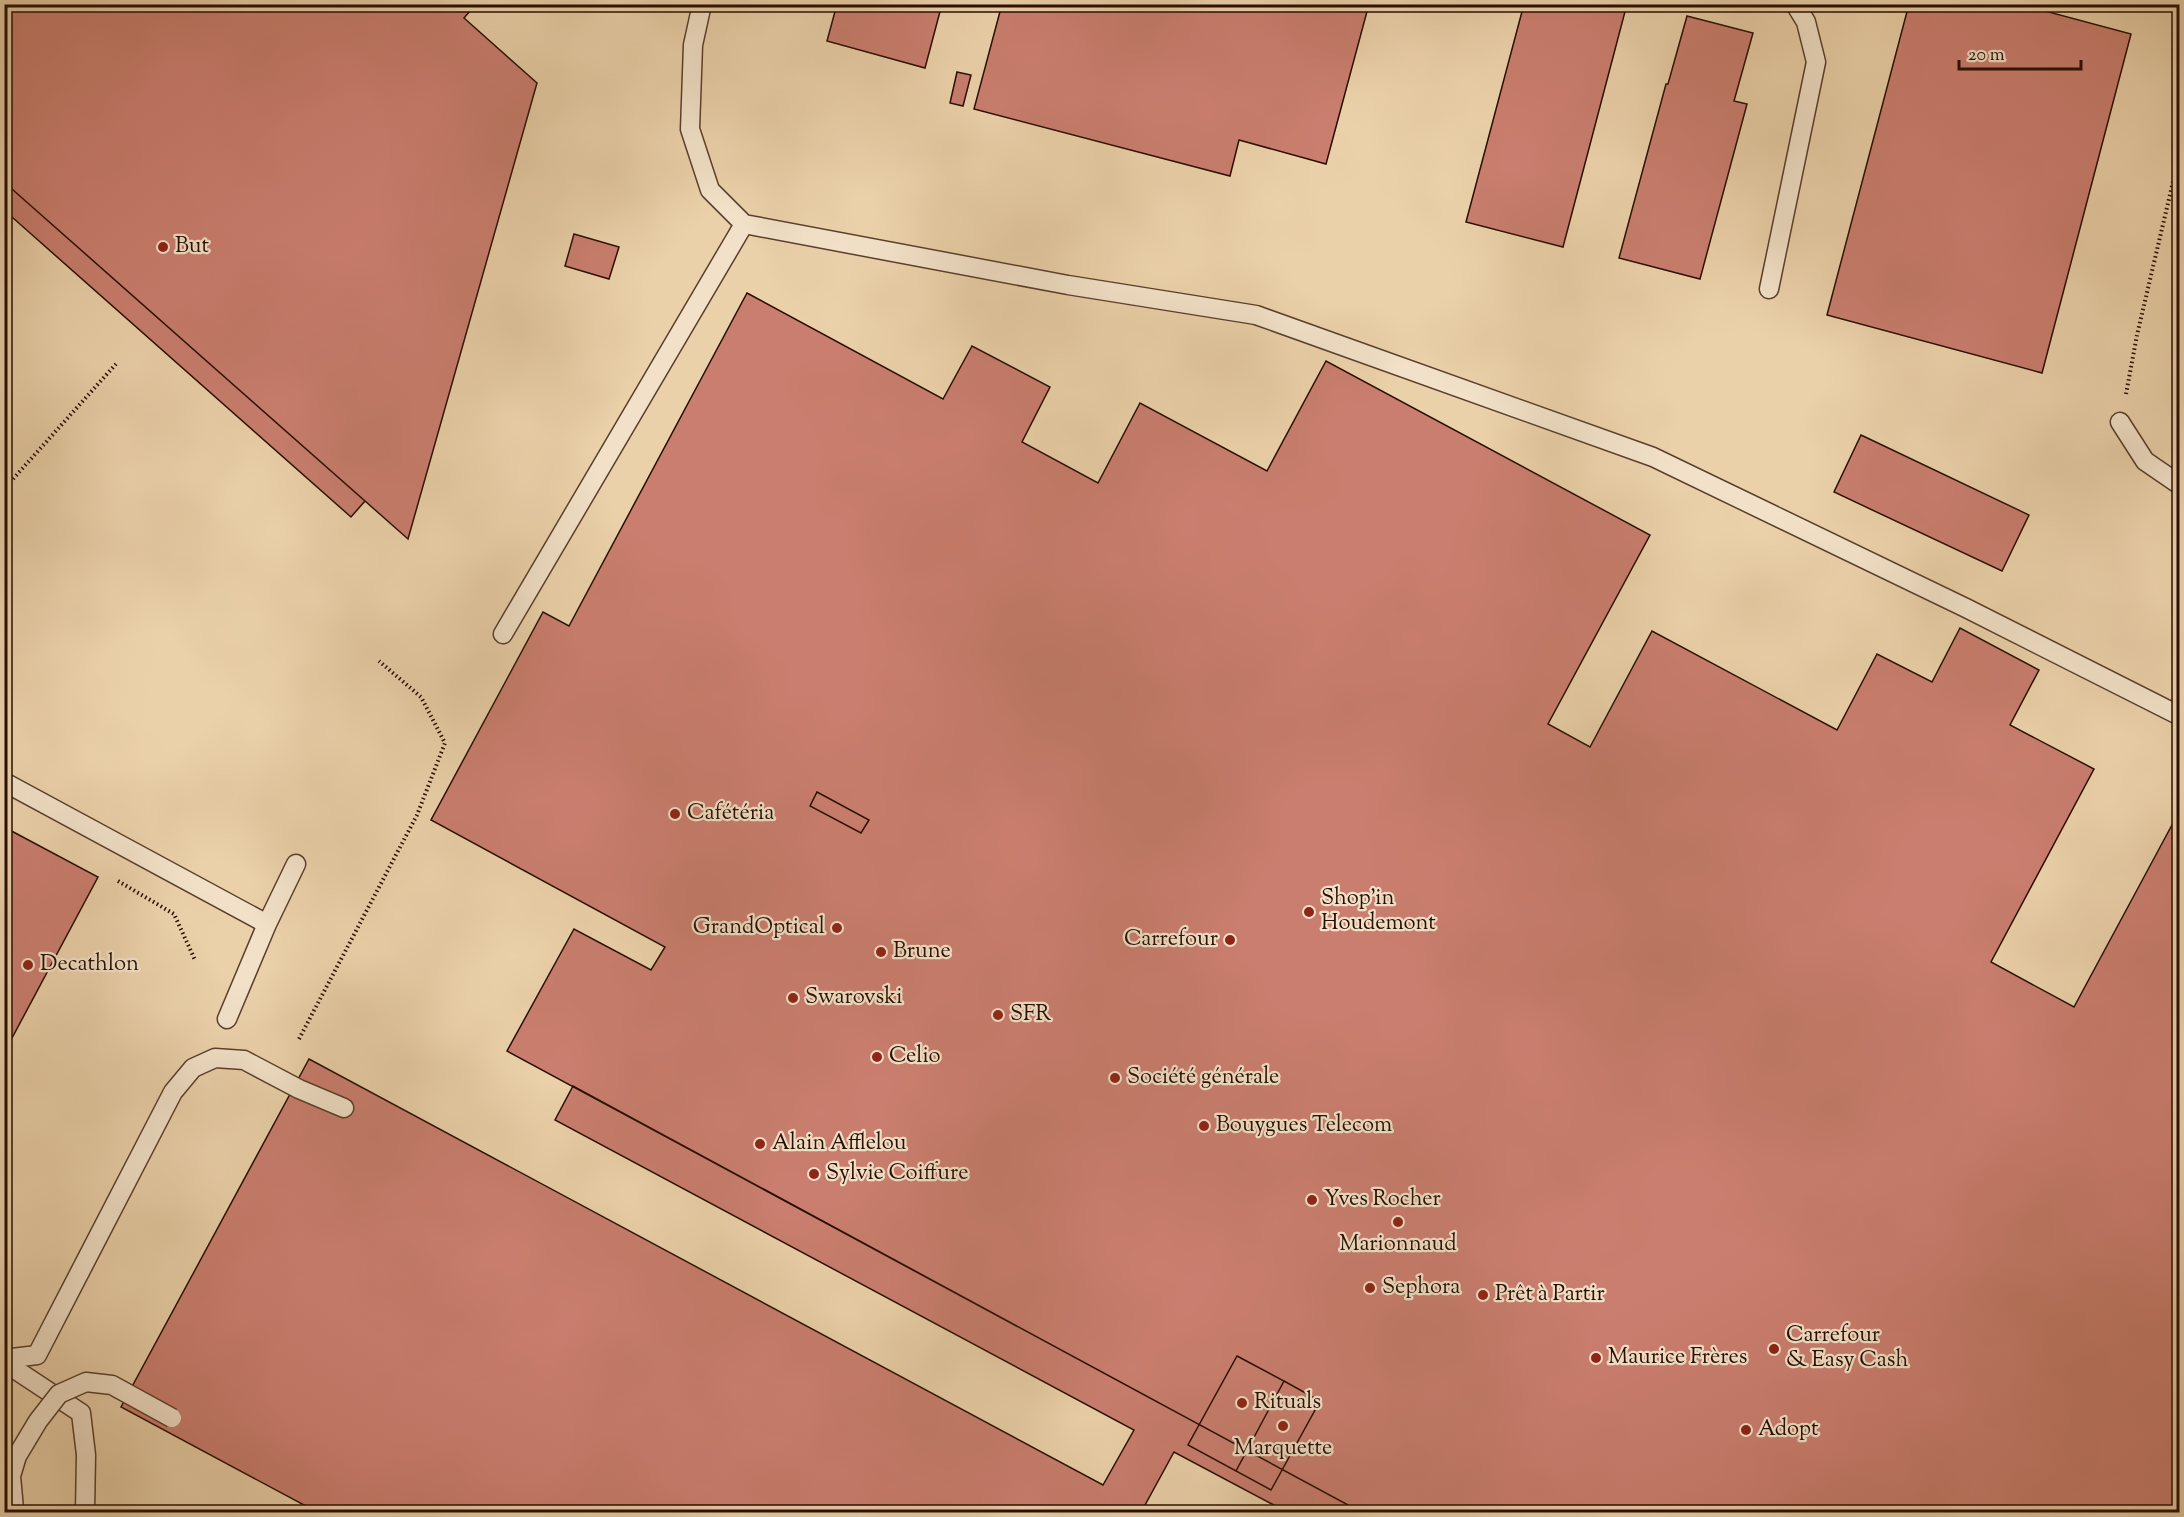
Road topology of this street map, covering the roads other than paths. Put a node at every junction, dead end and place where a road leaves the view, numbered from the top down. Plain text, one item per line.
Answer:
1 (702, 4) edge
2 (1795, 4) edge
3 (744, 224) junction
4 (1769, 290) dead end
5 (2120, 422) road end
6 (2180, 485) edge
7 (503, 634) dead end
8 (2180, 716) edge
9 (4, 782) edge
10 (296, 864) dead end
11 (267, 924) junction
12 (227, 1019) dead end
13 (344, 1108) dead end
14 (4, 1360) edge
15 (172, 1418) dead end
16 (15, 1511) edge
17 (85, 1512) edge

1 - 3 lane
2 - 4 lane
3 - 7 lane
3 - 8 lane
5 - 6 lane
9 - 11 lane
10 - 11 lane
11 - 12 lane
13 - 14 lane
14 - 17 lane
15 - 16 lane, bridge

